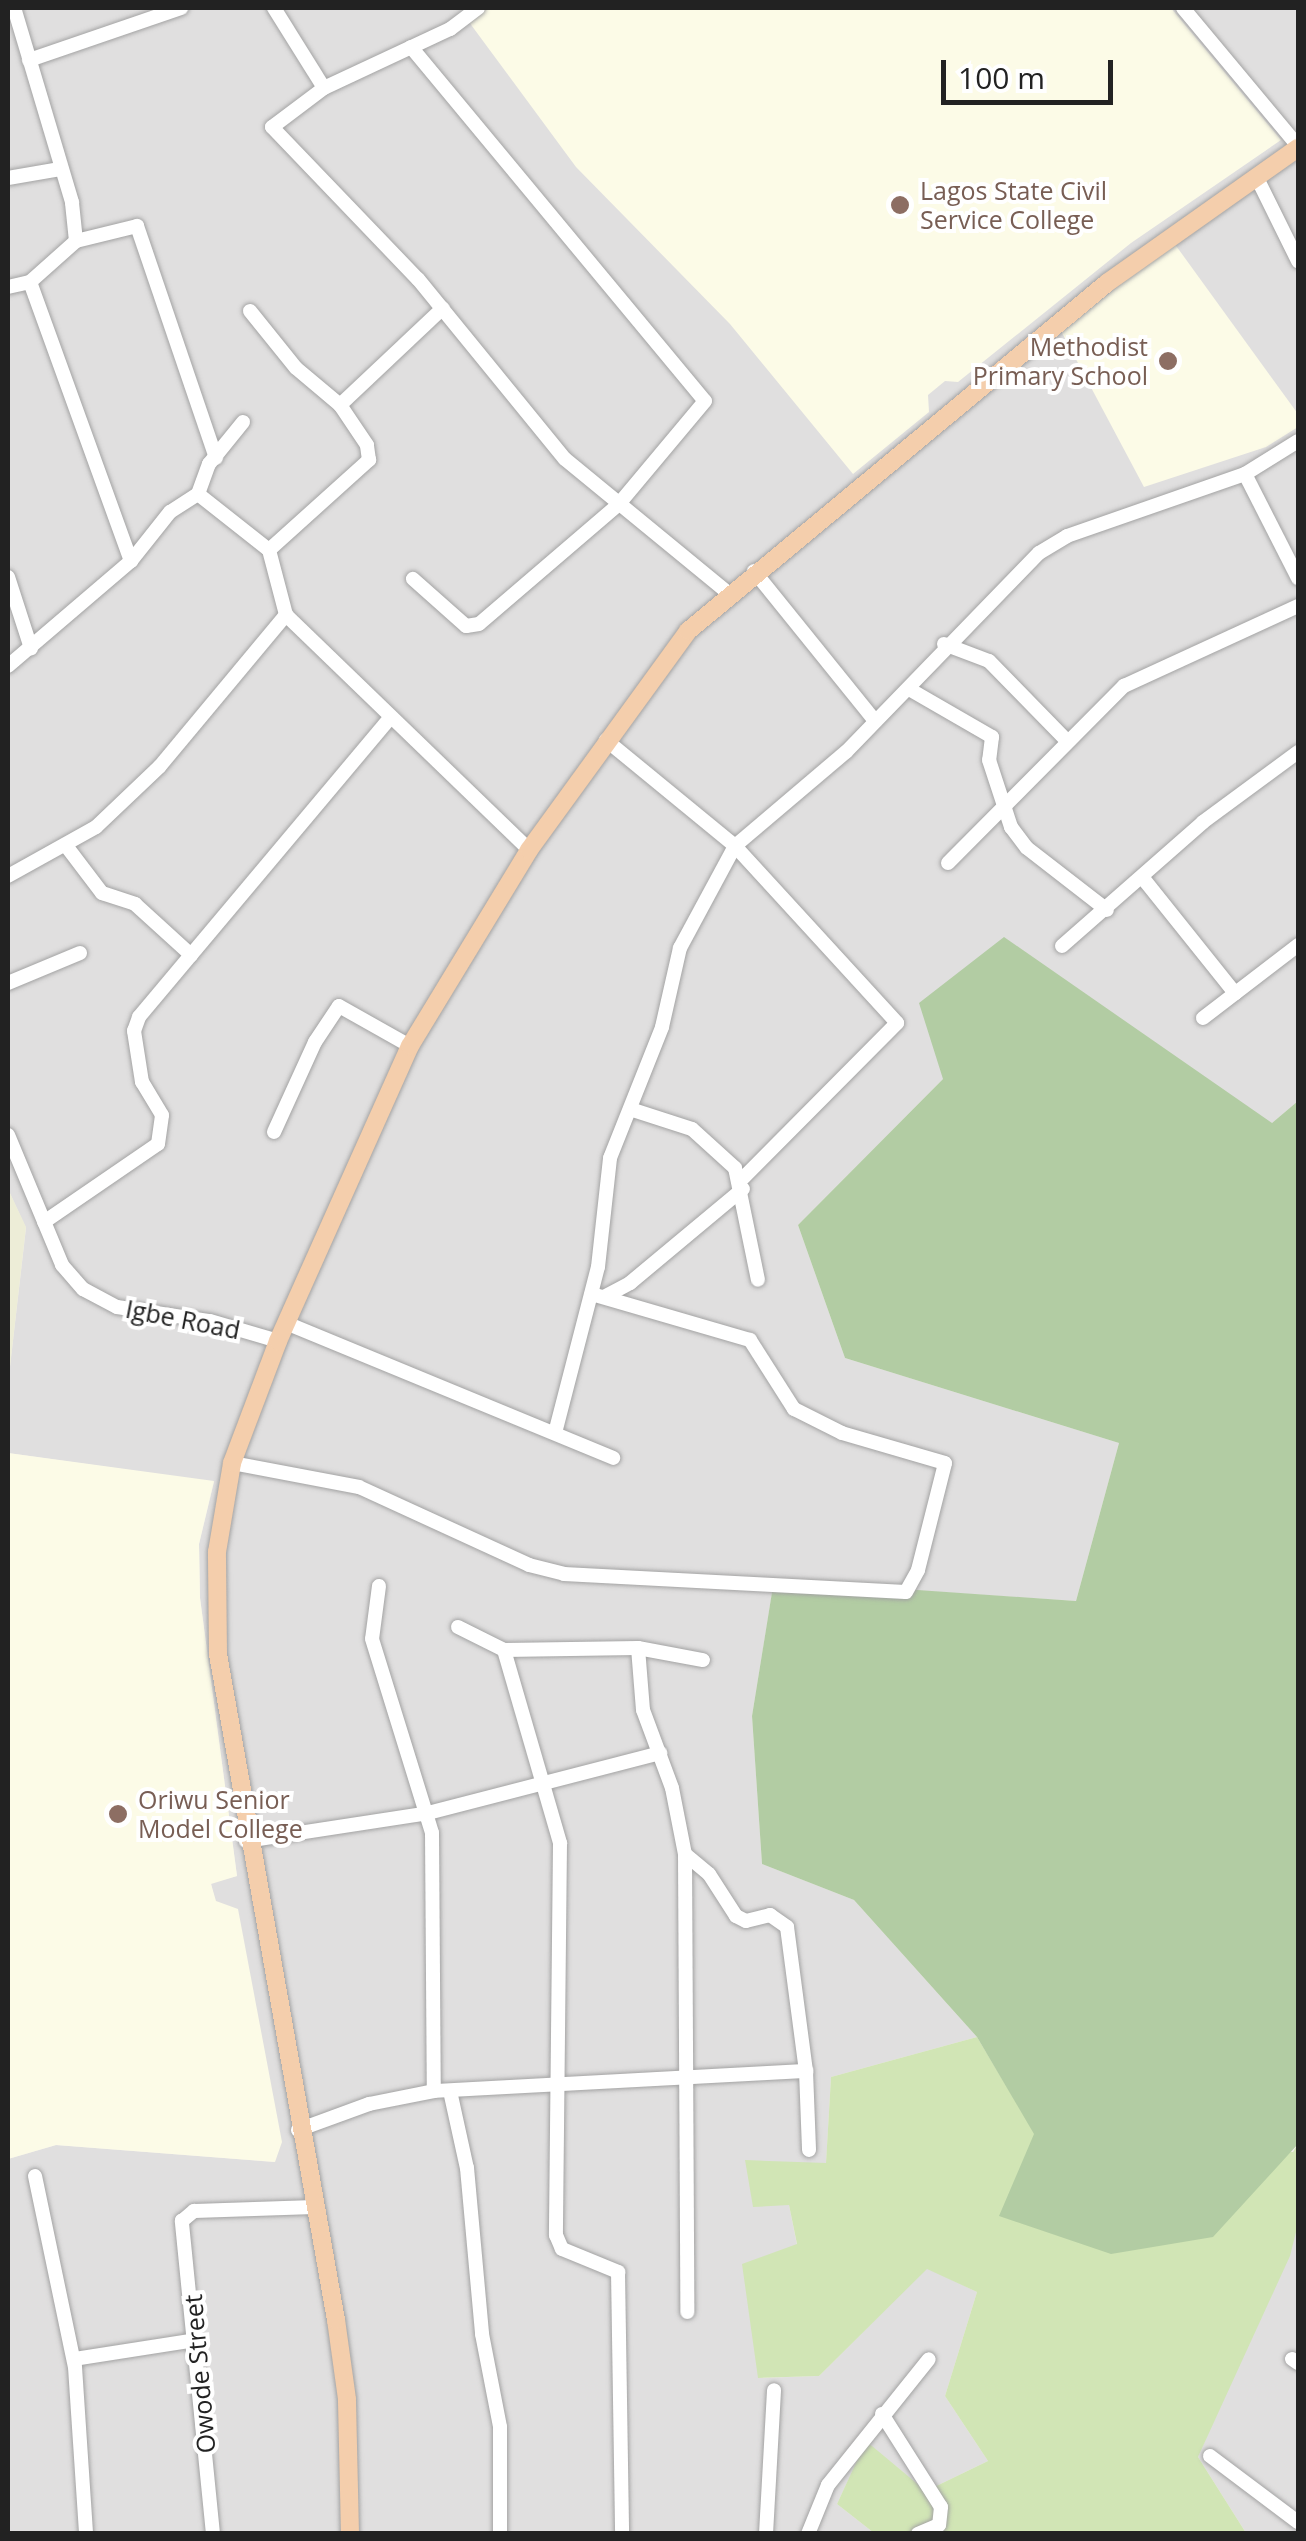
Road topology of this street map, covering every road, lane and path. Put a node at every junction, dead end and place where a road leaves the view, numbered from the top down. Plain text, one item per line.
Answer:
1 (14, 8) edge
2 (181, 8) edge
3 (274, 8) edge
4 (478, 8) edge
5 (1188, 10) edge
6 (411, 47) junction
7 (28, 60) junction
8 (324, 88) junction
9 (1298, 147) edge
10 (60, 169) junction
11 (8, 178) edge
12 (1256, 178) junction
13 (76, 241) junction
14 (1298, 261) edge
15 (30, 282) junction
16 (8, 287) edge
17 (443, 308) junction
18 (250, 311) dead end
19 (340, 405) junction
20 (243, 422) dead end
21 (1298, 441) edge
22 (216, 458) junction
23 (1244, 474) junction
24 (198, 494) junction
25 (619, 504) junction
26 (268, 550) junction
27 (131, 561) junction
28 (754, 571) junction
29 (8, 576) edge
30 (1298, 578) edge
31 (413, 579) dead end
32 (728, 593) junction
33 (1298, 606) edge
34 (286, 615) junction
35 (944, 644) junction
36 (31, 648) junction
37 (8, 666) edge
38 (910, 688) junction
39 (389, 719) junction
40 (875, 721) junction
41 (606, 740) junction
42 (1068, 741) junction
43 (1298, 752) edge
44 (1002, 812) junction
45 (734, 846) junction
46 (67, 847) junction
47 (529, 850) junction
48 (948, 863) dead end
49 (8, 876) edge
50 (1142, 877) junction
51 (1107, 910) junction
52 (1298, 945) edge
53 (1062, 946) dead end
54 (80, 952) dead end
55 (191, 955) junction
56 (8, 982) edge
57 (1236, 993) junction
58 (1203, 1018) dead end
59 (410, 1046) junction
60 (630, 1109) junction
61 (274, 1132) dead end
62 (8, 1135) edge
63 (742, 1184) junction
64 (44, 1222) junction
65 (758, 1280) dead end
66 (598, 1295) junction
67 (286, 1323) junction
68 (278, 1342) junction
69 (555, 1433) junction
70 (613, 1458) dead end
71 (232, 1463) junction
72 (378, 1586) dead end
73 (458, 1627) dead end
74 (638, 1648) junction
75 (504, 1650) junction
76 (703, 1660) dead end
77 (660, 1753) junction
78 (546, 1782) junction
79 (428, 1813) junction
80 (246, 1840) junction
81 (685, 1854) junction
82 (806, 2071) junction
83 (681, 2077) junction
84 (557, 2087) junction
85 (442, 2091) junction
86 (298, 2130) junction
87 (808, 2150) dead end
88 (35, 2176) dead end
89 (315, 2207) junction
90 (686, 2312) dead end
91 (195, 2340) junction
92 (929, 2359) dead end
93 (74, 2360) junction
94 (774, 2390) dead end
95 (882, 2414) junction
96 (1210, 2456) dead end
97 (1298, 2522) edge
98 (944, 2529) edge
99 (86, 2534) edge
100 (213, 2534) edge
101 (350, 2534) edge
102 (500, 2534) edge
103 (622, 2534) edge
104 (766, 2534) edge
105 (808, 2534) edge
106 (918, 2534) edge

1 - 7 street
2 - 7 street
3 - 8 street
4 - 6 street
5 - 9 street
6 - 8 street
6 - 25 street
7 - 10 street
8 - 17 street
9 - 12 main road
10 - 11 street
10 - 13 street
12 - 14 street
12 - 28 main road
13 - 15 street
13 - 22 street
15 - 16 street
15 - 27 street
17 - 19 street
17 - 25 street
18 - 19 street
19 - 26 street
20 - 22 street
21 - 23 street
22 - 24 street
23 - 30 street
23 - 35 street
24 - 26 street
24 - 27 street
25 - 31 street
25 - 32 street
26 - 34 street
27 - 36 street
28 - 32 main road
28 - 40 street
29 - 36 street
32 - 41 main road
33 - 42 street
34 - 39 street
34 - 46 street
35 - 38 street
35 - 42 street
36 - 37 street
38 - 40 street
38 - 44 street
39 - 47 street
39 - 55 street
40 - 45 street
41 - 45 street
41 - 47 main road
42 - 44 street
43 - 50 street
44 - 48 street
44 - 51 street
45 - 60 street
45 - 63 street
46 - 49 street
46 - 55 street
47 - 59 main road
50 - 51 street
50 - 57 street
51 - 53 street
52 - 57 street
54 - 56 street
55 - 64 street
57 - 58 street
59 - 61 street
59 - 67 main road
60 - 63 street
60 - 66 street
62 - 64 street, Igbe Road
63 - 65 street
63 - 66 street
64 - 68 street, Igbe Road
66 - 69 street
66 - 71 street
67 - 68 main road
67 - 69 street
68 - 71 main road
69 - 70 street
71 - 80 main road
72 - 79 street
73 - 75 street
74 - 75 street
74 - 76 street
74 - 77 street
75 - 78 street
77 - 78 street
77 - 81 street
78 - 79 street
78 - 84 street
79 - 80 street
79 - 85 street
80 - 86 main road
81 - 82 street
81 - 83 street
82 - 83 street
82 - 87 street
83 - 84 street
83 - 90 street
84 - 85 street
84 - 103 street
85 - 86 street
85 - 102 street
86 - 89 main road
88 - 93 street
89 - 91 street, Owode Street
89 - 101 main road
91 - 93 street
91 - 100 street, Owode Street
92 - 95 street
93 - 99 street
94 - 104 street
95 - 98 street
95 - 105 street
96 - 97 street
98 - 106 street

